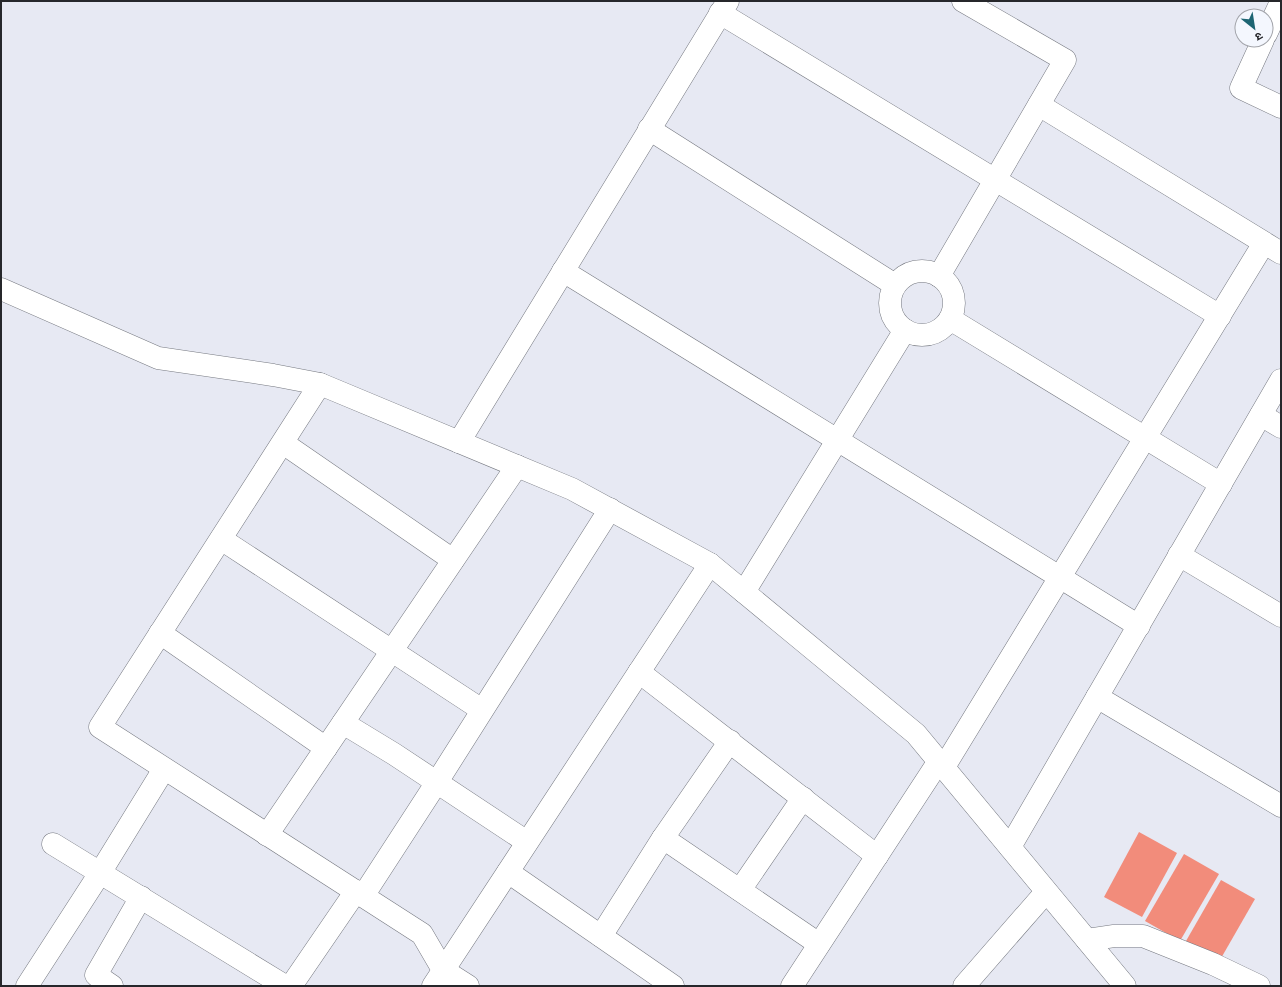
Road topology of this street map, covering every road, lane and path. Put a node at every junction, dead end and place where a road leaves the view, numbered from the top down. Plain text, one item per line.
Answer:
1 (963, 1) edge
2 (1281, 2) edge
3 (724, 7) edge
4 (988, 7) edge
5 (1274, 17) edge
6 (1259, 48) edge
7 (1039, 105) junction
8 (1281, 106) edge
9 (649, 129) junction
10 (995, 180) junction
11 (1273, 248) edge
12 (563, 271) junction
13 (939, 276) junction
14 (895, 285) junction
15 (1, 289) edge
16 (1220, 316) junction
17 (950, 319) junction
18 (905, 330) junction
19 (1281, 380) edge
20 (320, 384) junction
21 (1261, 414) junction
22 (1281, 427) edge
23 (1145, 438) junction
24 (838, 440) junction
25 (459, 442) junction
26 (283, 443) junction
27 (517, 466) junction
28 (1221, 484) junction
29 (610, 509) junction
30 (221, 539) junction
31 (1179, 555) junction
32 (453, 560) junction
33 (710, 564) junction
34 (1060, 578) junction
35 (744, 592) junction
36 (1281, 616) edge
37 (1139, 626) junction
38 (160, 633) junction
39 (392, 651) junction
40 (639, 672) junction
41 (1097, 697) junction
42 (482, 710) junction
43 (343, 723) junction
44 (730, 741) junction
45 (326, 748) junction
46 (941, 764) junction
47 (164, 769) junction
48 (437, 782) junction
49 (803, 798) junction
50 (1281, 806) edge
51 (267, 835) junction
52 (663, 838) junction
53 (527, 842) junction
54 (53, 844) dead end
55 (1010, 847) junction
56 (877, 856) junction
57 (508, 872) junction
58 (100, 873) junction
59 (740, 890) junction
60 (1046, 892) junction
61 (359, 894) junction
62 (141, 897) junction
63 (601, 936) junction
64 (1087, 940) junction
65 (820, 944) junction
66 (438, 978) edge
67 (27, 986) edge
68 (112, 986) edge
69 (285, 986) edge
70 (291, 986) edge
71 (468, 986) edge
72 (673, 986) edge
73 (792, 986) edge
74 (964, 986) edge
75 (1125, 986) edge
76 (1259, 986) edge

1 - 4 street
2 - 5 street
3 - 9 street
3 - 10 street
4 - 7 street
6 - 8 street
7 - 10 street
7 - 11 street
9 - 12 street
9 - 14 street
10 - 13 street
10 - 16 street
11 - 16 street
12 - 24 street
12 - 25 street
13 - 14 street
13 - 17 street
14 - 18 street
15 - 20 street
16 - 23 street
17 - 18 street
17 - 23 street
18 - 24 street
19 - 21 street
20 - 25 street
20 - 26 street
21 - 22 street
21 - 28 street
23 - 28 street
23 - 34 street
24 - 34 street
24 - 35 street
25 - 27 street
26 - 30 street
26 - 32 street
27 - 29 street
27 - 32 street
28 - 31 street
29 - 33 street
29 - 42 street
30 - 38 street
30 - 39 street
31 - 36 street
31 - 37 street
32 - 39 street
33 - 35 street
33 - 40 street
34 - 37 street
34 - 46 street
35 - 46 street
37 - 41 street
38 - 45 street
38 - 47 street
39 - 42 street
39 - 43 street
40 - 44 street
40 - 53 street
41 - 50 street
41 - 55 street
42 - 48 street
43 - 45 street
43 - 48 street
44 - 49 street
44 - 52 street
45 - 51 street
46 - 55 street
46 - 56 street
47 - 51 street
47 - 58 street
48 - 53 street
48 - 61 street
49 - 56 street
49 - 59 street
51 - 61 street
52 - 59 street
52 - 63 street
53 - 57 street
54 - 58 street
55 - 60 street
56 - 65 street
57 - 63 street
57 - 66 street
58 - 62 street
58 - 67 street
59 - 65 street
60 - 64 street
60 - 74 street
61 - 66 street
61 - 70 street
62 - 68 street
62 - 69 street
63 - 72 street
64 - 75 street
64 - 76 street
65 - 73 street
66 - 71 street

